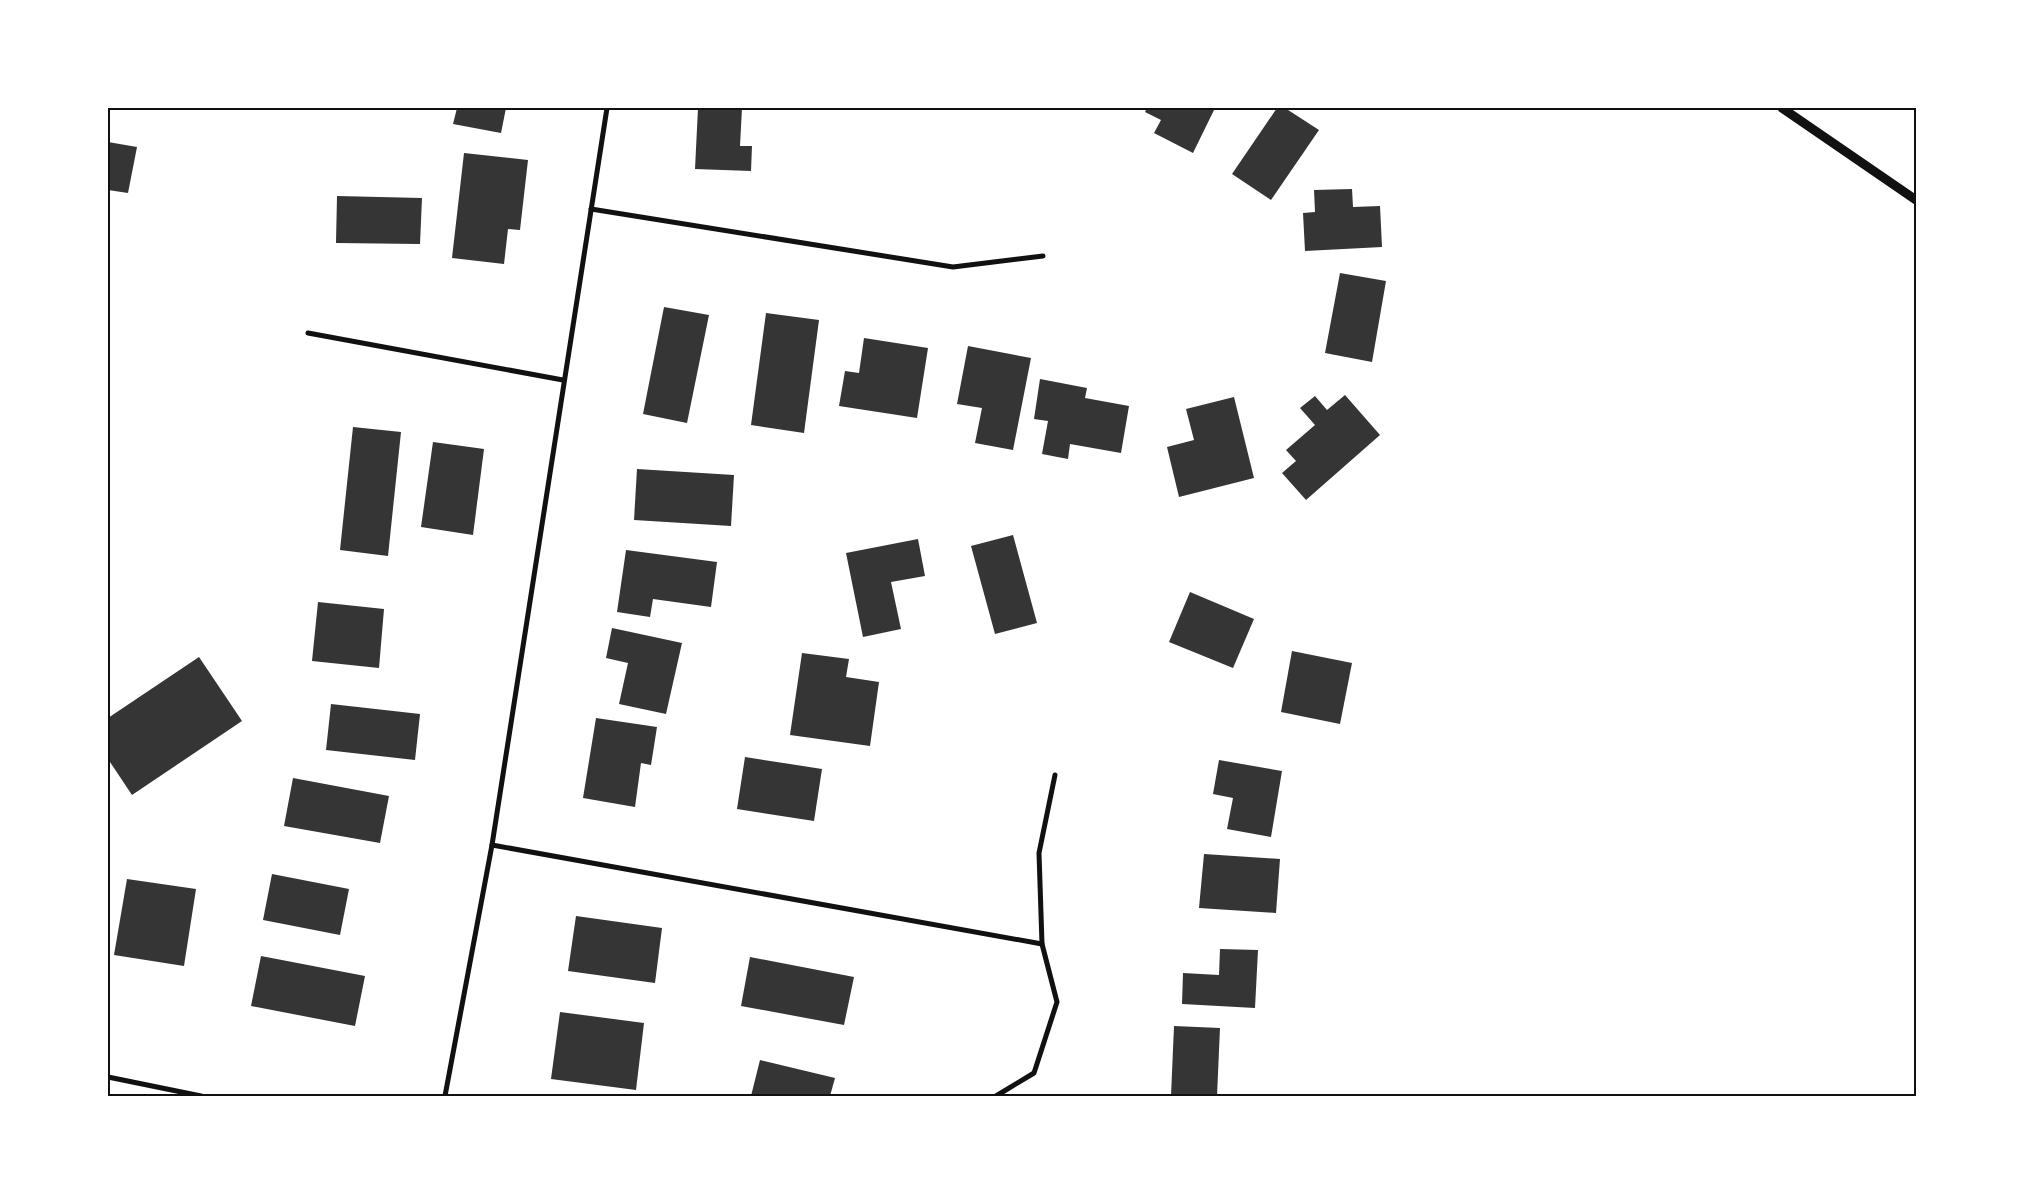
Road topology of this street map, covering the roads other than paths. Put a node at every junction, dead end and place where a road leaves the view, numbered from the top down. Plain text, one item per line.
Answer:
1 (607, 108) edge
2 (1782, 108) edge
3 (1916, 200) edge
4 (591, 209) junction
5 (1043, 256) dead end
6 (308, 334) dead end
7 (563, 380) junction
8 (1055, 774) dead end
9 (492, 845) junction
10 (1042, 944) junction
11 (108, 1077) edge
12 (201, 1096) edge
13 (445, 1096) edge
14 (996, 1096) edge

1 - 4 street
2 - 3 street
4 - 5 street
4 - 7 street
6 - 7 street
7 - 9 street
8 - 10 street
9 - 10 street
9 - 13 street
10 - 14 street
11 - 12 street

